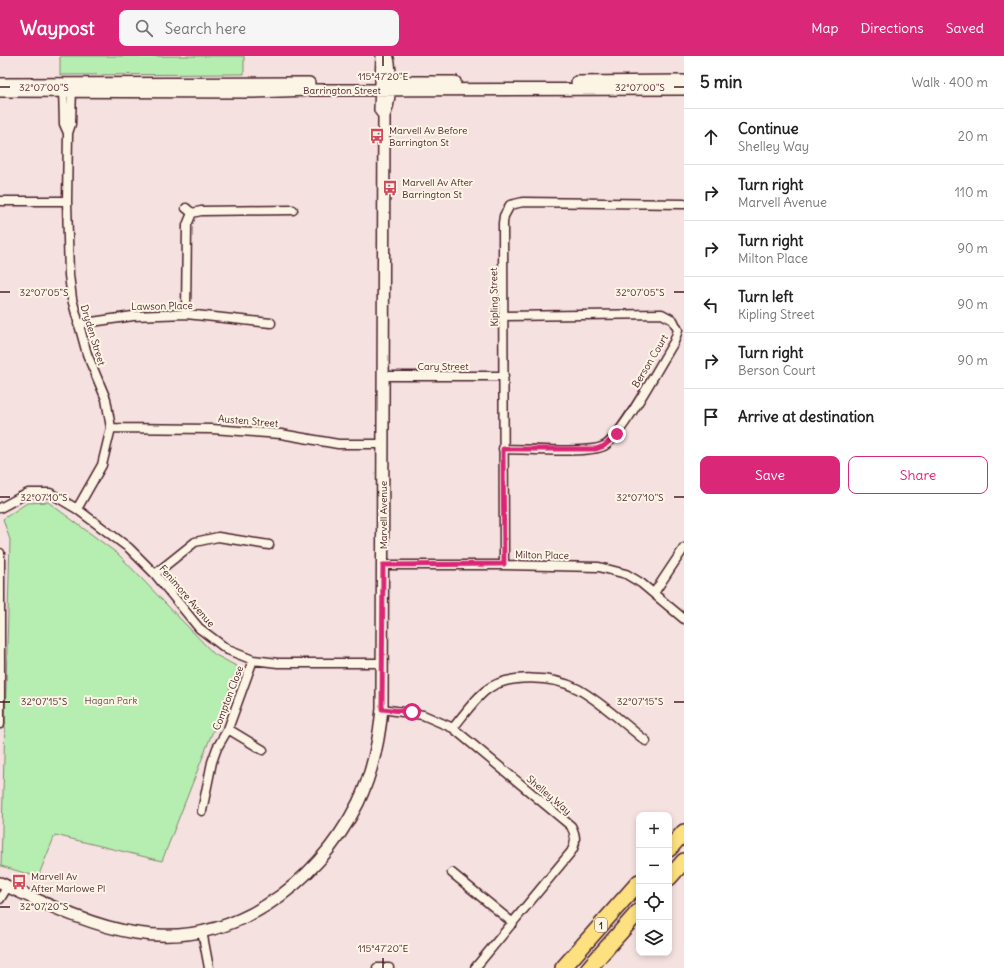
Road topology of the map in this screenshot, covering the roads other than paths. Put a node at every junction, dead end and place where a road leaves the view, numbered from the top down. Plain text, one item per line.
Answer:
1 (382, 56) edge
2 (387, 56) edge
3 (684, 81) edge
4 (0, 84) edge
5 (384, 86) junction
6 (68, 88) junction
7 (684, 89) edge
8 (0, 91) edge
9 (0, 201) edge
10 (67, 201) junction
11 (684, 204) edge
12 (293, 210) dead end
13 (186, 314) junction
14 (504, 316) junction
15 (271, 323) dead end
16 (78, 324) junction
17 (383, 376) junction
18 (504, 376) junction
19 (111, 428) junction
20 (383, 444) junction
21 (503, 449) junction
22 (0, 508) edge
23 (77, 509) junction
24 (269, 545) dead end
25 (684, 548) edge
26 (0, 553) edge
27 (504, 564) junction
28 (383, 565) junction
29 (155, 574) junction
30 (654, 593) junction
31 (684, 619) edge
32 (253, 660) junction
33 (383, 663) junction
34 (382, 709) junction
35 (0, 724) edge
36 (453, 728) junction
37 (228, 729) junction
38 (646, 741) dead end
39 (263, 750) dead end
40 (202, 811) dead end
41 (684, 832) edge
42 (670, 848) edge
43 (684, 861) edge
44 (452, 873) dead end
45 (672, 875) edge
46 (4, 884) edge
47 (637, 884) edge
48 (0, 899) edge
49 (636, 914) edge
50 (513, 923) junction
51 (202, 931) junction
52 (210, 968) edge
53 (377, 968) edge
54 (389, 968) edge
55 (475, 968) edge
56 (563, 968) edge
57 (589, 968) edge

1 - 5 street, Marvell Avenue
2 - 5 street, Marvell Avenue
3 - 5 street, Barrington Street
4 - 6 street, Barrington Street
5 - 6 street, Barrington Street
5 - 7 street, Barrington Street
5 - 17 street, Marvell Avenue
6 - 8 street, Barrington Street
6 - 10 street, Dryden Street
9 - 10 street
10 - 16 street, Dryden Street
11 - 14 street, Kipling Street
12 - 13 street
13 - 15 street, Lawson Place
13 - 16 street, Lawson Place
14 - 18 street, Kipling Street
14 - 21 street, Berson Court
16 - 19 street, Dryden Street
17 - 18 street, Cary Street
17 - 20 street, Marvell Avenue
18 - 21 street, Kipling Street
19 - 20 street, Austen Street
19 - 23 street, Dryden Street
20 - 28 street, Marvell Avenue
21 - 27 street, Kipling Street
22 - 23 street, Fenimore Avenue
23 - 29 street, Fenimore Avenue
24 - 29 street
25 - 30 street
26 - 35 street
27 - 28 street, Milton Place
27 - 30 street, Milton Place
28 - 33 street, Marvell Avenue
29 - 32 street, Fenimore Avenue
30 - 31 street, Milton Place
32 - 33 street, Fenimore Avenue
32 - 37 street, Compton Close
33 - 34 street, Marvell Avenue
34 - 36 street, Shelley Way
34 - 51 street, Marvell Avenue
36 - 38 street
36 - 50 street, Shelley Way
37 - 39 street
37 - 40 street, Compton Close
41 - 42 highway
43 - 45 highway
44 - 50 street
46 - 48 street
46 - 51 street, Marvell Avenue
47 - 56 highway, 1
49 - 57 highway, 1
50 - 55 street, Shelley Way
51 - 52 street
53 - 54 street

